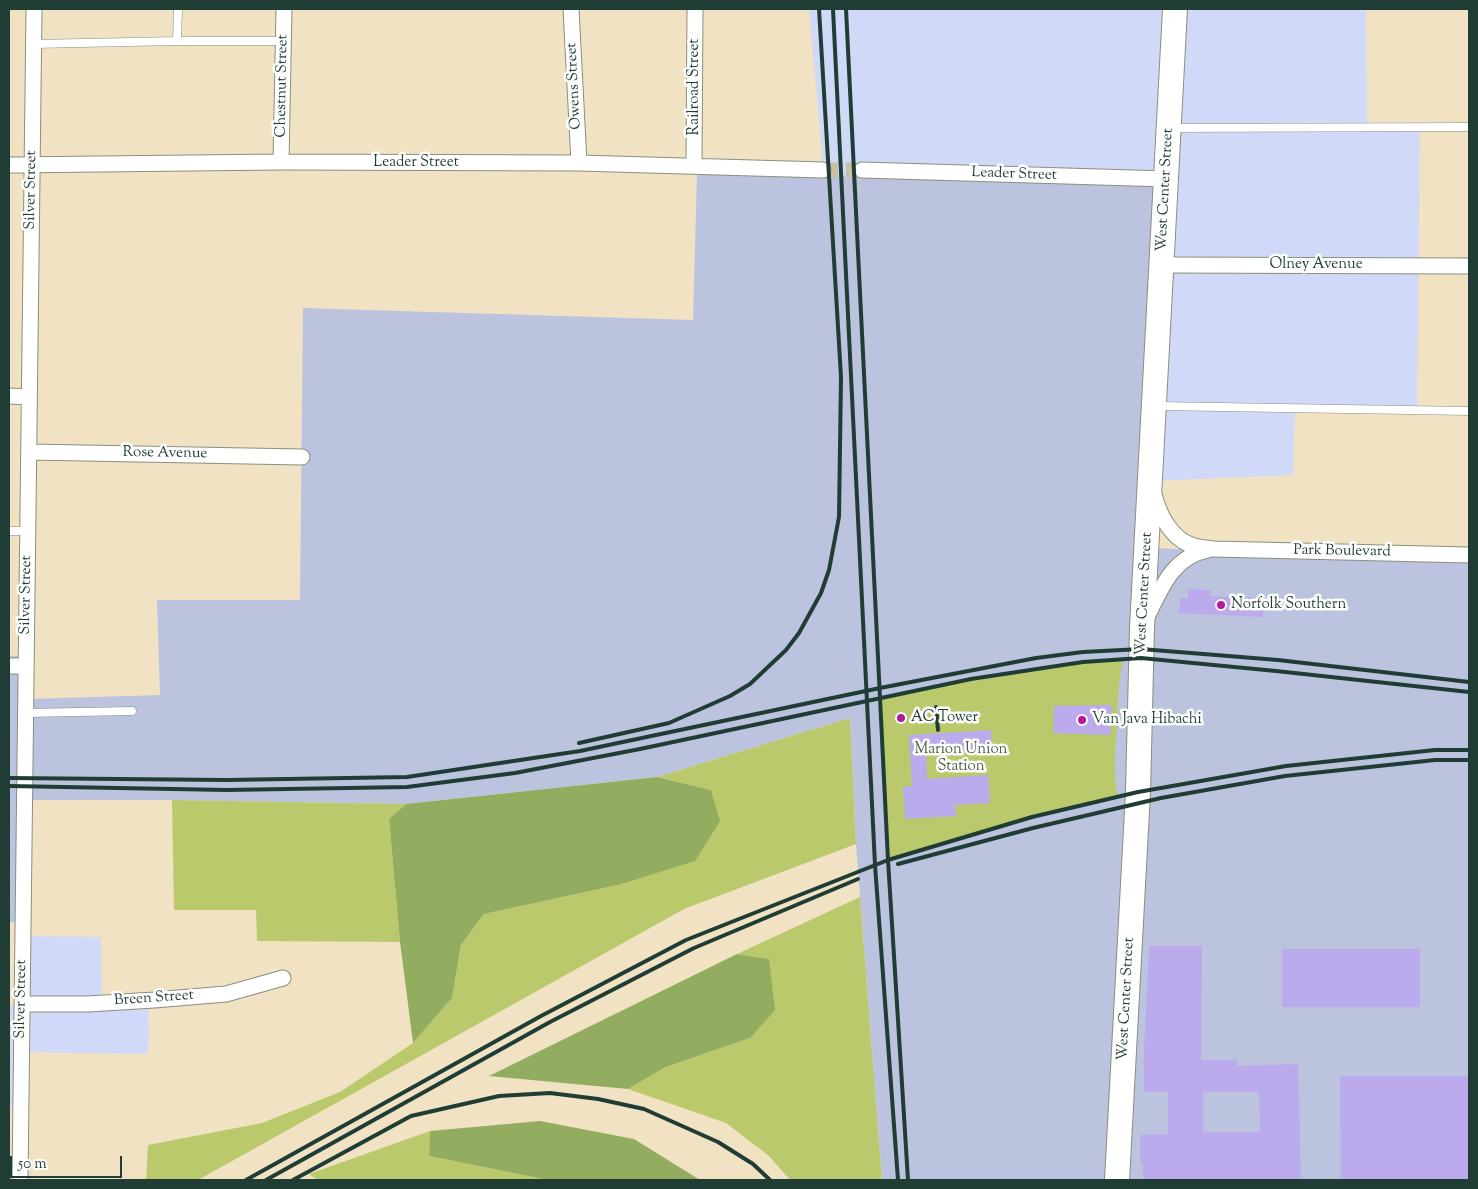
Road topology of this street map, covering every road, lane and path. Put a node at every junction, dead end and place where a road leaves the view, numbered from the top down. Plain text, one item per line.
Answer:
1 (34, 9) edge
2 (178, 9) edge
3 (284, 9) edge
4 (571, 9) edge
5 (695, 9) edge
6 (1175, 9) edge
7 (177, 41) junction
8 (283, 41) junction
9 (34, 44) junction
10 (1469, 127) edge
11 (1170, 128) junction
12 (281, 162) junction
13 (579, 163) junction
14 (9, 166) edge
15 (32, 166) junction
16 (694, 166) junction
17 (822, 170) tunnel mouth
18 (862, 170) tunnel mouth
19 (1167, 179) junction
20 (1162, 265) junction
21 (1469, 266) edge
22 (9, 396) edge
23 (30, 397) junction
24 (1155, 406) junction
25 (1469, 411) edge
26 (29, 452) junction
27 (302, 457) dead end
28 (1151, 481) junction
29 (9, 531) edge
30 (28, 531) junction
31 (1214, 549) junction
32 (1469, 555) edge
33 (1142, 628) junction
34 (9, 666) edge
35 (26, 666) junction
36 (132, 711) dead end
37 (26, 713) junction
38 (16, 929) edge
39 (282, 978) dead end
40 (22, 1004) junction
41 (15, 1159) edge
42 (20, 1180) edge
43 (1117, 1180) edge

1 - 9 street, Silver Street
2 - 7 lane
3 - 8 street, Chestnut Street
4 - 13 street, Owens Street
5 - 16 street, Railroad Street
6 - 11 main road, West Center Street
7 - 8 lane
7 - 9 lane
8 - 12 street, Chestnut Street
9 - 15 street, Silver Street
10 - 11 lane
11 - 19 main road, West Center Street
12 - 13 street, Leader Street
12 - 15 street, Leader Street
13 - 16 street, Leader Street
14 - 15 street, Leader Street
15 - 23 street, Silver Street
16 - 17 street, Leader Street
18 - 19 street, Leader Street
19 - 20 main road, West Center Street
20 - 21 street, Olney Avenue
20 - 24 main road, West Center Street
22 - 23 street
23 - 26 street, Silver Street
24 - 25 lane
24 - 28 main road, West Center Street
26 - 27 street, Rose Avenue
26 - 30 street, Silver Street
28 - 31 street, Park Boulevard
28 - 33 main road, West Center Street
29 - 30 lane
30 - 35 street, Silver Street
31 - 32 street, Park Boulevard
31 - 33 street, Park Boulevard
33 - 43 main road, West Center Street
34 - 35 street
35 - 37 street, Silver Street
36 - 37 lane
37 - 38 street, Silver Street
38 - 40 street, Silver Street
39 - 40 street, Breen Street
40 - 41 street, Silver Street
41 - 42 street, Silver Street

